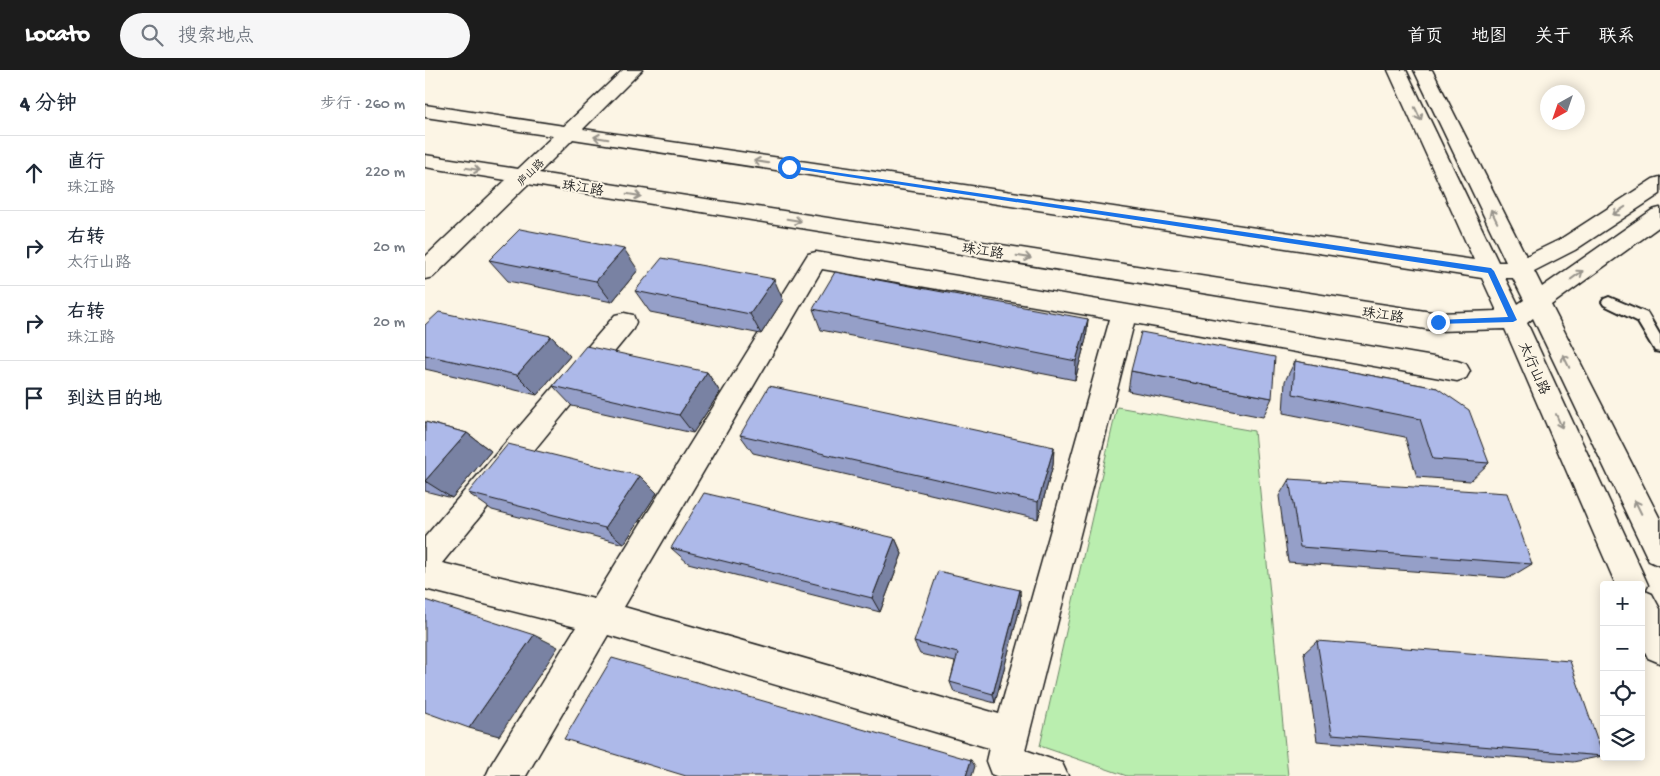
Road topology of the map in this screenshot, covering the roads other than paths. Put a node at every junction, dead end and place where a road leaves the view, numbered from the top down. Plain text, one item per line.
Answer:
1 (633, 70) edge
2 (1397, 70) edge
3 (1423, 70) edge
4 (425, 110) edge
5 (570, 133) junction
6 (425, 161) edge
7 (524, 177) junction
8 (1660, 184) edge
9 (1660, 215) edge
10 (1519, 269) junction
11 (1491, 271) junction
12 (425, 272) edge
13 (1609, 302) dead end
14 (1538, 304) junction
15 (1124, 312) junction
16 (1513, 320) junction
17 (624, 322) dead end
18 (1660, 347) edge
19 (1457, 371) dead end
20 (1660, 551) edge
21 (425, 560) edge
22 (425, 574) edge
23 (1630, 581) edge
24 (1645, 614) edge
25 (601, 617) junction
26 (1660, 646) edge
27 (1011, 736) junction
28 (505, 776) edge
29 (1049, 776) edge

1 - 5 main road, 庐山路
2 -> 11 main road, 太行山路
10 -> 3 main road
4 - 5 main road
5 - 7 main road, 庐山路
11 -> 5 main road
6 -> 7 main road, 珠江路
7 - 12 main road, 庐山路
7 -> 16 main road, 珠江路
8 -> 10 main road
14 -> 9 main road
10 - 11 main road
10 - 14 main road
11 - 16 main road, 太行山路
13 - 18 lane
14 - 16 main road
20 -> 14 main road
15 - 19 main road
15 - 25 main road
15 - 27 main road
16 -> 23 main road, 太行山路
17 - 21 main road
22 - 25 main road
24 - 26 main road
25 - 27 main road
25 - 28 main road
27 - 29 main road

